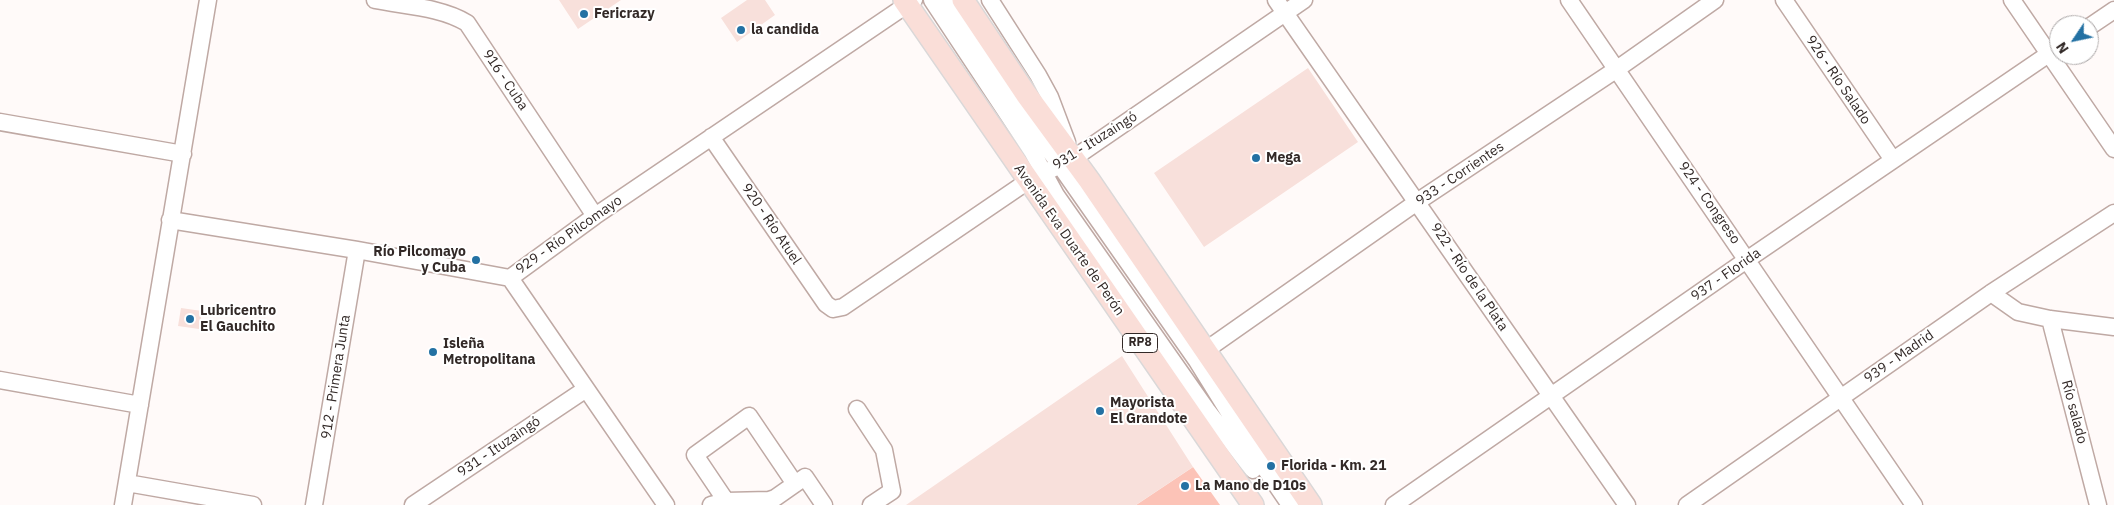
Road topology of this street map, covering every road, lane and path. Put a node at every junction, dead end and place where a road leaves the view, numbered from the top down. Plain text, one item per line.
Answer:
1 (208, 0) edge
2 (375, 0) edge
3 (932, 0) edge
4 (944, 0) edge
5 (963, 0) edge
6 (990, 0) edge
7 (1304, 0) edge
8 (1569, 0) edge
9 (1715, 0) edge
10 (1784, 0) edge
11 (2012, 0) edge
12 (908, 2) edge
13 (1280, 6) edge
14 (2114, 10) edge
15 (2099, 20) edge
16 (949, 28) junction
17 (2049, 44) edge
18 (2049, 53) edge
19 (2063, 65) edge
20 (1617, 70) junction
21 (966, 91) junction
22 (992, 113) junction
23 (0, 122) edge
24 (711, 137) junction
25 (2114, 149) edge
26 (183, 154) junction
27 (1893, 160) junction
28 (1067, 161) junction
29 (1036, 177) junction
30 (1417, 202) junction
31 (2114, 213) edge
32 (595, 216) junction
33 (170, 220) junction
34 (357, 250) junction
35 (1748, 259) junction
36 (510, 278) junction
37 (1991, 293) junction
38 (833, 309) joint
39 (2050, 318) junction
40 (2114, 327) edge
41 (1206, 350) junction
42 (0, 380) edge
43 (586, 389) junction
44 (1551, 396) junction
45 (1842, 397) junction
46 (140, 405) junction
47 (857, 409) dead end
48 (127, 483) junction
49 (796, 484) junction
50 (719, 503) edge
51 (123, 505) edge
52 (253, 505) edge
53 (314, 505) edge
54 (412, 505) edge
55 (666, 505) edge
56 (824, 505) edge
57 (871, 505) edge
58 (1253, 505) edge
59 (1277, 505) edge
60 (1290, 505) edge
61 (1311, 505) edge
62 (1394, 505) edge
63 (1627, 505) edge
64 (1687, 505) edge
65 (1914, 505) edge
66 (2098, 505) edge

1 - 26 street
2 - 32 street, 916 - Cuba
3 - 16 street
4 - 28 street
5 - 28 main road
6 - 28 street
7 - 13 street, 931 - Ituzaingó
8 - 20 street, 924 - Congreso
9 - 20 street, 933 - Corrientes
10 - 27 street, 926 - Río Salado
11 - 17 street
12 - 21 main road, Avenida Eva Duarte de Perón / RP8
12 - 24 street, 929 - Río Pilcomayo
13 - 28 street, 931 - Ituzaingó
13 - 30 street, 922 - Río de la Plata
14 - 15 street
16 - 22 street
16 - 29 street
18 - 27 street, 937 - Florida
19 - 25 street
20 - 30 street, 933 - Corrientes
20 - 35 street, 924 - Congreso
21 - 22 main road
21 - 29 main road, Avenida Eva Duarte de Perón / RP8
22 - 29 main road
23 - 26 street
24 - 32 street, 929 - Río Pilcomayo
24 - 38 street, 920 - Río Atuel
26 - 33 street
27 - 35 street, 937 - Florida
28 - 29 street, 931 - Ituzaingó
28 - 41 main road
28 - 60 street
29 - 38 street, 931 - Ituzaingó
29 - 58 main road, Avenida Eva Duarte de Perón / RP8
29 - 59 street
30 - 41 street, 933 - Corrientes
30 - 44 street, 922 - Río de la Plata
31 - 37 street, 939 - Madrid
32 - 36 street, 929 - Río Pilcomayo
33 - 34 street, 929 - Río Pilcomayo
33 - 46 street
34 - 36 street, 929 - Río Pilcomayo
34 - 53 street, 912 - Primera Junta
35 - 44 street, 937 - Florida
35 - 45 street, 924 - Congreso
36 - 43 street
37 - 39 street
37 - 45 street, 939 - Madrid
39 - 40 street
39 - 66 street, Río salado
41 - 61 main road
42 - 46 street
43 - 54 street, 931 - Ituzaingó
43 - 55 street
44 - 62 street, 937 - Florida
44 - 63 street, 922 - Río de la Plata
45 - 64 street, 939 - Madrid
45 - 65 street, 924 - Congreso
46 - 48 street
47 - 57 street
48 - 51 street
48 - 52 street
49 - 50 street
49 - 50 street
49 - 56 street

